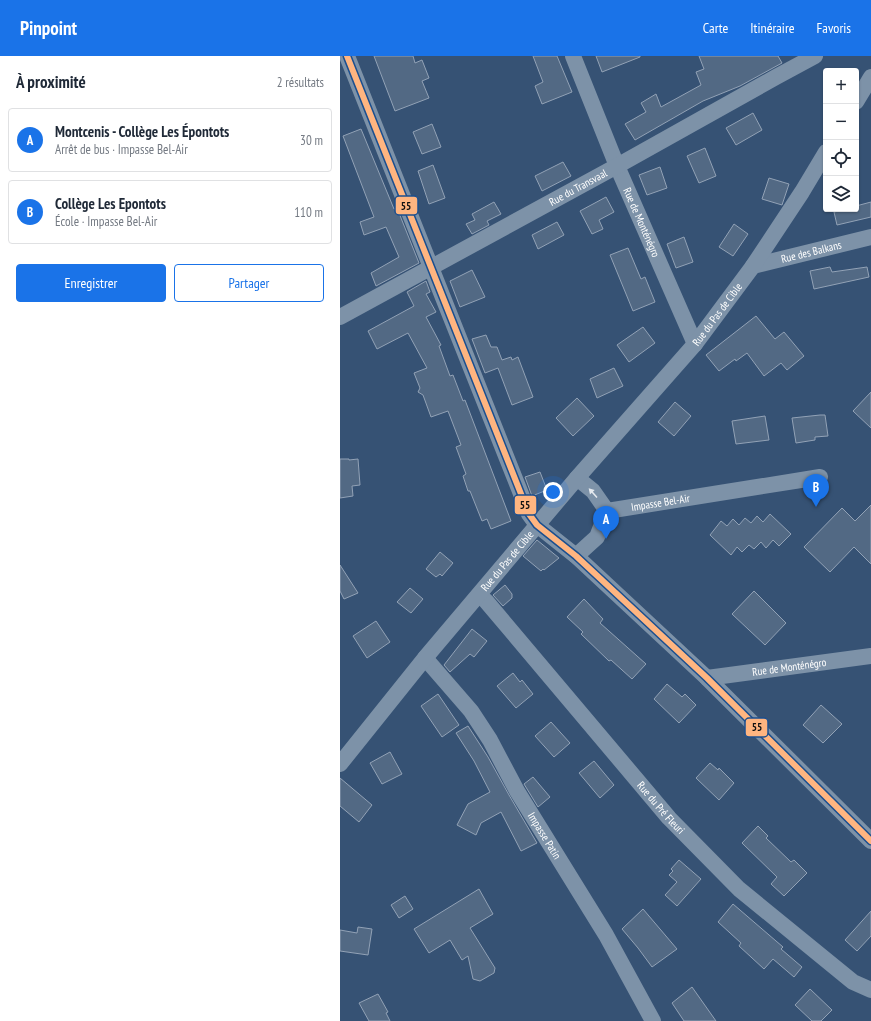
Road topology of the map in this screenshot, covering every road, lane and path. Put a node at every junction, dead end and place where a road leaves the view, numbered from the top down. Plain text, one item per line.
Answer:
1 (347, 56) edge
2 (573, 56) edge
3 (815, 56) edge
4 (871, 77) edge
5 (859, 97) edge
6 (823, 157) edge
7 (617, 166) junction
8 (871, 237) edge
9 (753, 266) junction
10 (431, 267) junction
11 (340, 317) edge
12 (695, 344) junction
13 (820, 477) dead end
14 (577, 478) junction
15 (607, 511) junction
16 (537, 525) junction
17 (576, 556) junction
18 (479, 595) junction
19 (871, 656) edge
20 (425, 658) junction
21 (707, 678) junction
22 (340, 764) edge
23 (871, 840) edge
24 (871, 990) edge
25 (653, 1021) edge

1 - 10 street
2 - 7 street, Rue de Monténégro
3 - 7 street, Rue du Transvaal
4 - 5 street
6 - 9 street, Rue du Pas de Cible
7 - 10 street, Rue du Transvaal
7 - 12 street, Rue de Monténégro
8 - 9 street, Rue des Balkans
9 - 12 street, Rue du Pas de Cible
10 - 11 street, Rue du Transvaal
10 - 16 street
12 - 14 street, Rue du Pas de Cible
13 - 15 street, Impasse Bel-Air
15 -> 14 street
14 - 16 street, Rue du Pas de Cible
15 - 17 street
16 - 17 street
16 - 18 street, Rue du Pas de Cible
17 - 21 street
18 - 20 street, Rue du Pas de Cible
18 - 24 street, Rue du Pré Fleuri
19 - 21 street, Rue de Monténégro
20 - 22 street, Rue du Pas de Cible
20 - 25 street, Impasse Patin
21 - 23 street

